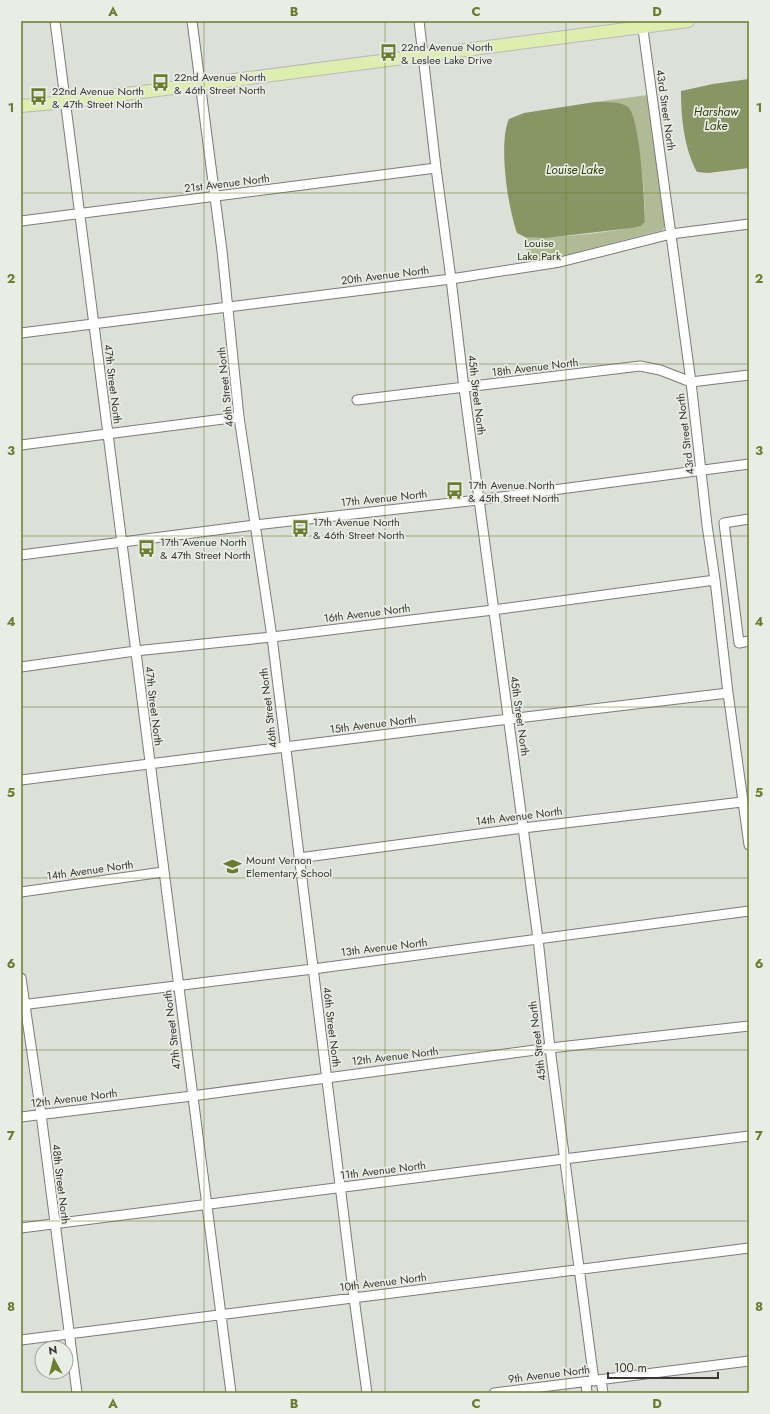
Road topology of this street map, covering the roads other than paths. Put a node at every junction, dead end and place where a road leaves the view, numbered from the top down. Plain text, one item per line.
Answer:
1 (55, 21) edge
2 (192, 21) edge
3 (419, 21) edge
4 (688, 21) edge
5 (642, 24) edge
6 (424, 54) junction
7 (201, 84) junction
8 (65, 102) junction
9 (21, 106) edge
10 (436, 168) junction
11 (215, 196) junction
12 (80, 213) junction
13 (21, 221) edge
14 (749, 224) edge
15 (671, 234) junction
16 (451, 279) junction
17 (228, 306) junction
18 (94, 323) junction
19 (21, 333) edge
20 (749, 374) edge
21 (691, 382) junction
22 (464, 388) junction
23 (357, 400) dead end
24 (239, 417) junction
25 (108, 434) junction
26 (21, 445) edge
27 (749, 464) edge
28 (702, 470) junction
29 (478, 500) junction
30 (749, 519) edge
31 (255, 525) junction
32 (122, 542) junction
33 (21, 555) edge
34 (716, 582) junction
35 (731, 583) junction
36 (493, 610) junction
37 (272, 637) junction
38 (749, 641) edge
39 (135, 651) junction
40 (21, 667) edge
41 (728, 693) junction
42 (508, 718) junction
43 (285, 747) junction
44 (150, 764) junction
45 (21, 780) edge
46 (742, 802) junction
47 (523, 828) junction
48 (749, 845) edge
49 (299, 858) junction
50 (163, 872) junction
51 (21, 892) edge
52 (749, 911) edge
53 (538, 939) junction
54 (313, 968) junction
55 (21, 978) edge
56 (179, 985) junction
57 (23, 1005) edge
58 (749, 1026) edge
59 (550, 1048) junction
60 (326, 1077) junction
61 (192, 1096) junction
62 (41, 1114) junction
63 (21, 1117) edge
64 (749, 1136) edge
65 (564, 1159) junction
66 (340, 1188) junction
67 (206, 1205) junction
68 (54, 1224) junction
69 (21, 1228) edge
70 (749, 1248) edge
71 (579, 1270) junction
72 (354, 1298) junction
73 (221, 1315) junction
74 (69, 1334) junction
75 (21, 1340) edge
76 (749, 1361) edge
77 (593, 1381) junction
78 (77, 1393) edge
79 (231, 1393) edge
80 (367, 1393) edge
81 (494, 1393) edge
82 (587, 1393) edge
83 (603, 1393) edge

1 - 8 street, 47th Street North
2 - 7 street, 46th Street North
3 - 6 street, 45th Street North
4 - 5 main road
5 - 6 main road
5 - 15 street, 43rd Street North
6 - 7 main road
6 - 10 street, 45th Street North
7 - 8 main road
7 - 11 street, 46th Street North
8 - 9 main road
8 - 12 street, 47th Street North
10 - 11 street, 21st Avenue North
10 - 16 street, 45th Street North
11 - 12 street, 21st Avenue North
11 - 17 street, 46th Street North
12 - 13 street, 21st Avenue North
12 - 18 street, 47th Street North
14 - 15 street, 20th Avenue North
15 - 16 street, 20th Avenue North
15 - 21 street, 43rd Street North
16 - 17 street, 20th Avenue North
16 - 22 street, 45th Street North
17 - 18 street, 20th Avenue North
17 - 24 street, 46th Street North
18 - 19 street, 20th Avenue North
18 - 25 street, 47th Street North
20 - 21 street
21 - 22 street, 18th Avenue North
21 - 28 street, 43rd Street North
22 - 23 street, 18th Avenue North
22 - 29 street, 45th Street North
24 - 25 street
24 - 31 street, 46th Street North
25 - 26 street
25 - 32 street, 47th Street North
27 - 28 street, 17th Avenue North
28 - 29 street, 17th Avenue North
28 - 34 street, 43rd Street North
29 - 31 street, 17th Avenue North
29 - 36 street, 45th Street North
30 - 35 street
31 - 32 street, 17th Avenue North
31 - 37 street, 46th Street North
32 - 33 street, 17th Avenue North
32 - 39 street, 47th Street North
34 - 35 street, 16th Avenue North
34 - 36 street, 16th Avenue North
34 - 41 street, 43rd Street North
35 - 38 street
36 - 37 street, 16th Avenue North
36 - 42 street, 45th Street North
37 - 39 street, 16th Avenue North
37 - 43 street, 46th Street North
39 - 40 street, 16th Avenue North
39 - 44 street, 47th Street North
41 - 42 street, 15th Avenue North
41 - 46 street, 43rd Street North
42 - 43 street, 15th Avenue North
42 - 47 street, 45th Street North
43 - 44 street, 15th Avenue North
43 - 49 street, 46th Street North
44 - 45 street, 15th Avenue North
44 - 50 street, 47th Street North
46 - 47 street, 14th Avenue North
46 - 48 street, 43rd Street North
47 - 49 street, 14th Avenue North
47 - 53 street, 45th Street North
49 - 54 street, 46th Street North
50 - 51 street, 14th Avenue North
50 - 56 street, 47th Street North
52 - 53 street, 13th Avenue North
53 - 54 street, 13th Avenue North
53 - 59 street, 45th Street North
54 - 56 street, 13th Avenue North
54 - 60 street, 46th Street North
55 - 57 street, 48th Street North
56 - 57 street, 13th Avenue North
56 - 61 street, 47th Street North
57 - 62 street, 48th Street North
58 - 59 street, 12th Avenue North
59 - 60 street, 12th Avenue North
59 - 65 street, 45th Street North
60 - 61 street, 12th Avenue North
60 - 66 street, 46th Street North
61 - 62 street, 12th Avenue North
61 - 67 street, 47th Street North
62 - 63 street, 12th Avenue North
62 - 68 street, 48th Street North
64 - 65 street, 11th Avenue North
65 - 66 street, 11th Avenue North
65 - 71 street, 45th Street North
66 - 67 street, 11th Avenue North
66 - 72 street, 46th Street North
67 - 68 street, 11th Avenue North
67 - 73 street, 47th Street North
68 - 69 street, 11th Avenue North
68 - 74 street, 48th Street North
70 - 71 street, 10th Avenue North
71 - 72 street, 10th Avenue North
71 - 77 street, 45th Street North
72 - 73 street, 10th Avenue North
72 - 80 street, 46th Street North
73 - 74 street, 10th Avenue North
73 - 79 street, 47th Street North
74 - 75 street, 10th Avenue North
74 - 78 street, 48th Street North
76 - 77 street, 9th Avenue North
77 - 81 street, 9th Avenue North
77 - 82 street, 45th Street North
77 - 83 street, 45th Street North

